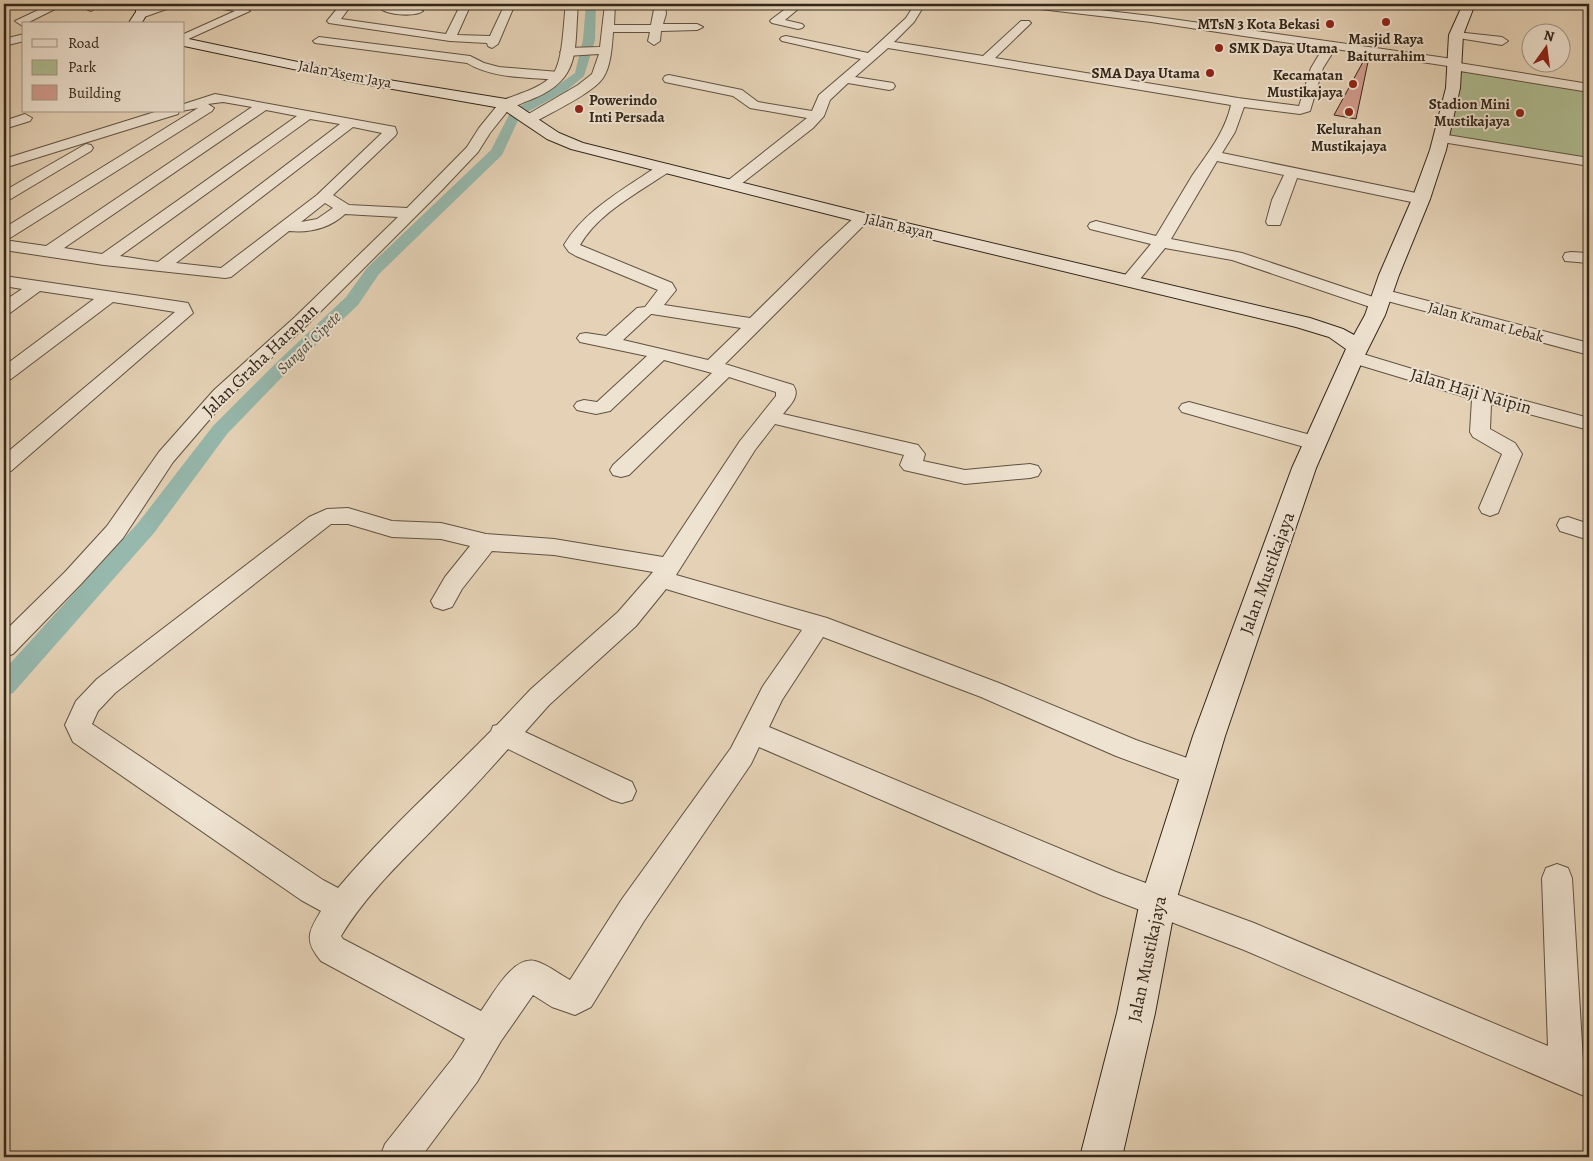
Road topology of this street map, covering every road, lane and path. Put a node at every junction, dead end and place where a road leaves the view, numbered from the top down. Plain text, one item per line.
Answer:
1 (60, 4) edge
2 (171, 4) edge
3 (211, 4) edge
4 (347, 4) edge
5 (391, 4) edge
6 (466, 4) edge
7 (510, 4) edge
8 (572, 4) edge
9 (610, 4) edge
10 (799, 4) edge
11 (920, 4) edge
12 (1023, 4) edge
13 (1469, 4) edge
14 (419, 7) edge
15 (1065, 7) edge
16 (1095, 9) edge
17 (663, 10) edge
18 (139, 14) edge
19 (20, 21) edge
20 (1025, 23) dead end
21 (798, 26) dead end
22 (697, 27) dead end
23 (656, 28) junction
24 (607, 29) junction
25 (407, 33) junction
26 (1456, 35) junction
27 (185, 38) edge
28 (450, 38) junction
29 (786, 39) dead end
30 (319, 41) dead end
31 (1502, 41) dead end
32 (185, 42) edge
33 (654, 43) dead end
34 (885, 44) junction
35 (1331, 46) junction
36 (601, 50) junction
37 (571, 52) junction
38 (869, 56) junction
39 (984, 61) junction
40 (1454, 65) junction
41 (559, 76) junction
42 (669, 79) dead end
43 (846, 79) junction
44 (889, 86) dead end
45 (1589, 88) edge
46 (223, 98) junction
47 (1238, 102) junction
48 (264, 106) junction
49 (185, 108) edge
50 (170, 112) edge
51 (520, 112) junction
52 (307, 115) junction
53 (817, 116) junction
54 (25, 118) dead end
55 (350, 123) junction
56 (4, 125) edge
57 (118, 129) junction
58 (1441, 138) junction
59 (1214, 156) junction
60 (1589, 162) edge
61 (4, 164) edge
62 (665, 168) junction
63 (1293, 171) junction
64 (731, 185) junction
65 (4, 197) edge
66 (322, 198) junction
67 (1421, 199) junction
68 (411, 213) junction
69 (337, 214) junction
70 (863, 218) junction
71 (1274, 222) dead end
72 (286, 226) junction
73 (1096, 226) dead end
74 (396, 228) junction
75 (4, 235) edge
76 (1161, 242) junction
77 (4, 245) edge
78 (48, 252) junction
79 (1571, 257) dead end
80 (1589, 258) edge
81 (104, 260) junction
82 (161, 267) junction
83 (4, 280) edge
84 (1130, 280) junction
85 (37, 286) junction
86 (110, 296) junction
87 (1379, 305) junction
88 (4, 309) edge
89 (643, 312) dead end
90 (1303, 322) junction
91 (752, 324) junction
92 (586, 338) dead end
93 (610, 342) junction
94 (1589, 349) edge
95 (1355, 352) junction
96 (661, 353) junction
97 (719, 368) junction
98 (4, 375) edge
99 (1482, 396) junction
100 (584, 406) dead end
101 (1189, 408) dead end
102 (771, 417) junction
103 (1589, 424) edge
104 (1315, 443) junction
105 (4, 466) edge
106 (621, 470) dead end
107 (1030, 471) dead end
108 (1490, 508) dead end
109 (1568, 525) dead end
110 (1589, 532) edge
111 (486, 542) junction
112 (664, 572) junction
113 (443, 601) dead end
114 (818, 625) junction
115 (4, 647) edge
116 (753, 732) junction
117 (503, 734) junction
118 (1197, 774) junction
119 (622, 792) dead end
120 (1557, 878) dead end
121 (1158, 901) junction
122 (342, 906) junction
123 (485, 1034) junction
124 (1578, 1076) edge
125 (398, 1157) edge
126 (1102, 1157) edge

1 - 19 street
2 - 18 street
3 - 27 street
4 - 25 street
5 - 14 street
6 - 28 street
7 - 28 street
8 - 37 main road
9 - 24 street
10 - 21 street
11 - 34 street
12 - 15 street
13 - 26 main road, Jalan Mustikajaya
14 - 25 street
15 - 16 street
16 - 35 street
17 - 23 street
20 - 39 street
22 - 23 street
23 - 24 street
23 - 33 street
24 - 36 street
25 - 28 street
26 - 31 street
26 - 40 main road, Jalan Mustikajaya
29 - 38 street
30 - 41 street
32 - 51 main road, Jalan Asem Jaya
34 - 38 street
34 - 39 street
35 - 40 street
35 - 47 street
36 - 37 street
36 - 51 street, Jalan Graha Harapan
37 - 41 main road
38 - 43 street
39 - 47 street
40 - 45 street
40 - 58 main road, Jalan Mustikajaya
41 - 51 main road
42 - 53 street
43 - 44 street
43 - 53 street
46 - 48 street
46 - 49 street
46 - 75 street
47 - 59 street
48 - 52 street
48 - 78 street
50 - 57 street
51 - 62 main road, Jalan Bayan
51 - 68 street, Jalan Graha Harapan
52 - 55 street
52 - 81 street
53 - 64 street
54 - 56 street
55 - 66 street
55 - 82 street
57 - 61 street
57 - 65 street
58 - 60 street
58 - 67 main road, Jalan Mustikajaya
59 - 63 street
59 - 76 street
62 - 64 main road, Jalan Bayan
62 - 91 street
63 - 67 street
63 - 71 street
64 - 70 main road, Jalan Bayan
66 - 69 street
66 - 72 street
67 - 87 main road, Jalan Mustikajaya
68 - 69 street
68 - 74 street, Jalan Graha Harapan
69 - 72 street
69 - 74 street
70 - 84 main road, Jalan Bayan
70 - 91 street
72 - 82 street
73 - 76 street, Jalan Kramat Lebak
74 - 115 street, Jalan Graha Harapan
76 - 84 street
76 - 87 street, Jalan Kramat Lebak
77 - 78 street
78 - 81 street
79 - 80 street
81 - 82 street
83 - 85 street
84 - 90 main road, Jalan Bayan
85 - 86 street
85 - 88 street
86 - 98 street
86 - 105 street
87 - 90 main road, Jalan Bayan
87 - 94 street, Jalan Kramat Lebak
87 - 95 main road, Jalan Mustikajaya
89 - 93 street
90 - 95 main road, Jalan Bayan
91 - 97 street
92 - 93 street
93 - 96 street
95 - 99 street, Jalan Haji Naipin
95 - 104 main road, Jalan Mustikajaya
96 - 97 street
96 - 100 street
97 - 102 street
97 - 106 street
99 - 103 street, Jalan Haji Naipin
99 - 108 street
101 - 104 street
102 - 107 street
102 - 112 street
104 - 118 main road, Jalan Mustikajaya
109 - 110 street
111 - 112 street
111 - 113 street
111 - 122 street
112 - 114 street
112 - 117 street
114 - 116 street
114 - 118 street
116 - 121 street
116 - 123 street
117 - 119 street
117 - 122 street
118 - 121 main road, Jalan Mustikajaya
120 - 124 street
121 - 124 street
121 - 126 main road, Jalan Mustikajaya
122 - 123 street
123 - 125 street

